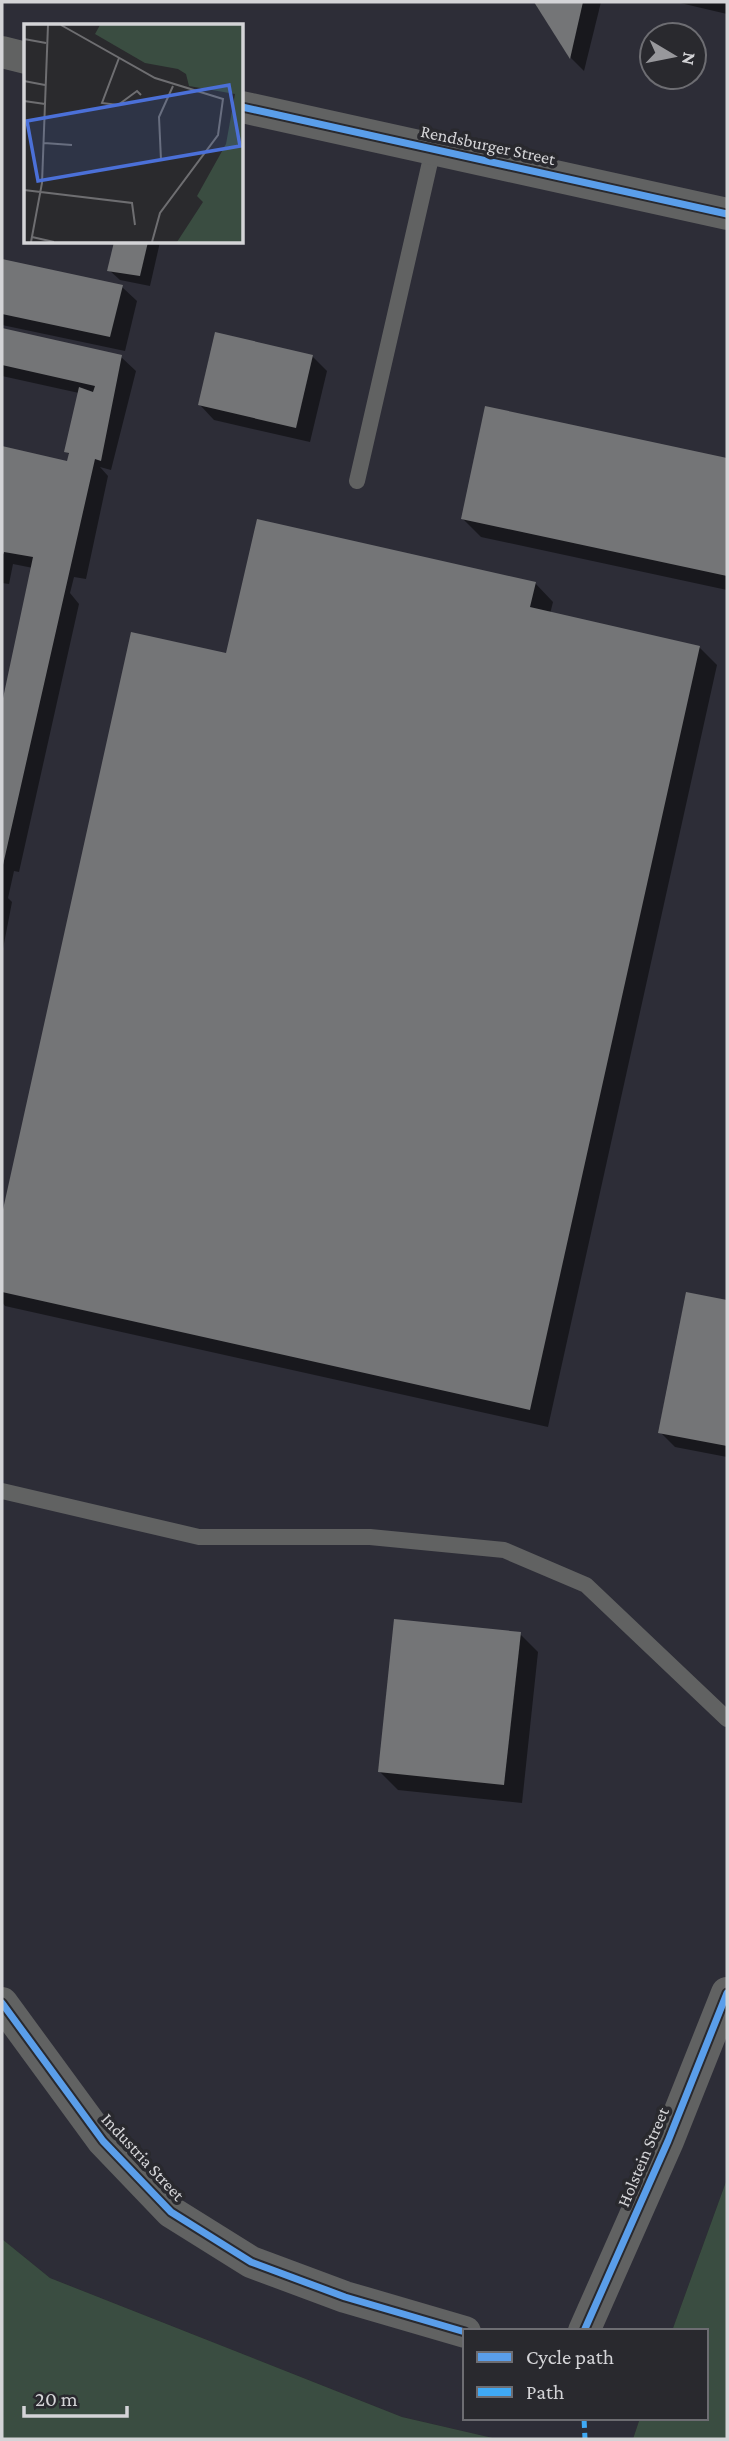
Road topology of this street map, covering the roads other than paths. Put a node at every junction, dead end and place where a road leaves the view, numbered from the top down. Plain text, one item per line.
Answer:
1 (2, 52) edge
2 (24, 58) edge
3 (243, 107) edge
4 (433, 149) junction
5 (727, 214) edge
6 (357, 481) dead end
7 (2, 1491) edge
8 (727, 1719) edge
9 (727, 1993) edge
10 (2, 2003) edge
11 (585, 2329) edge
12 (463, 2331) edge

1 - 2 street
3 - 4 street, Rendsburger Street
4 - 5 street, Rendsburger Street
4 - 6 lane
7 - 8 lane
9 - 11 street, Holstein Street
10 - 12 street, Industria Street

